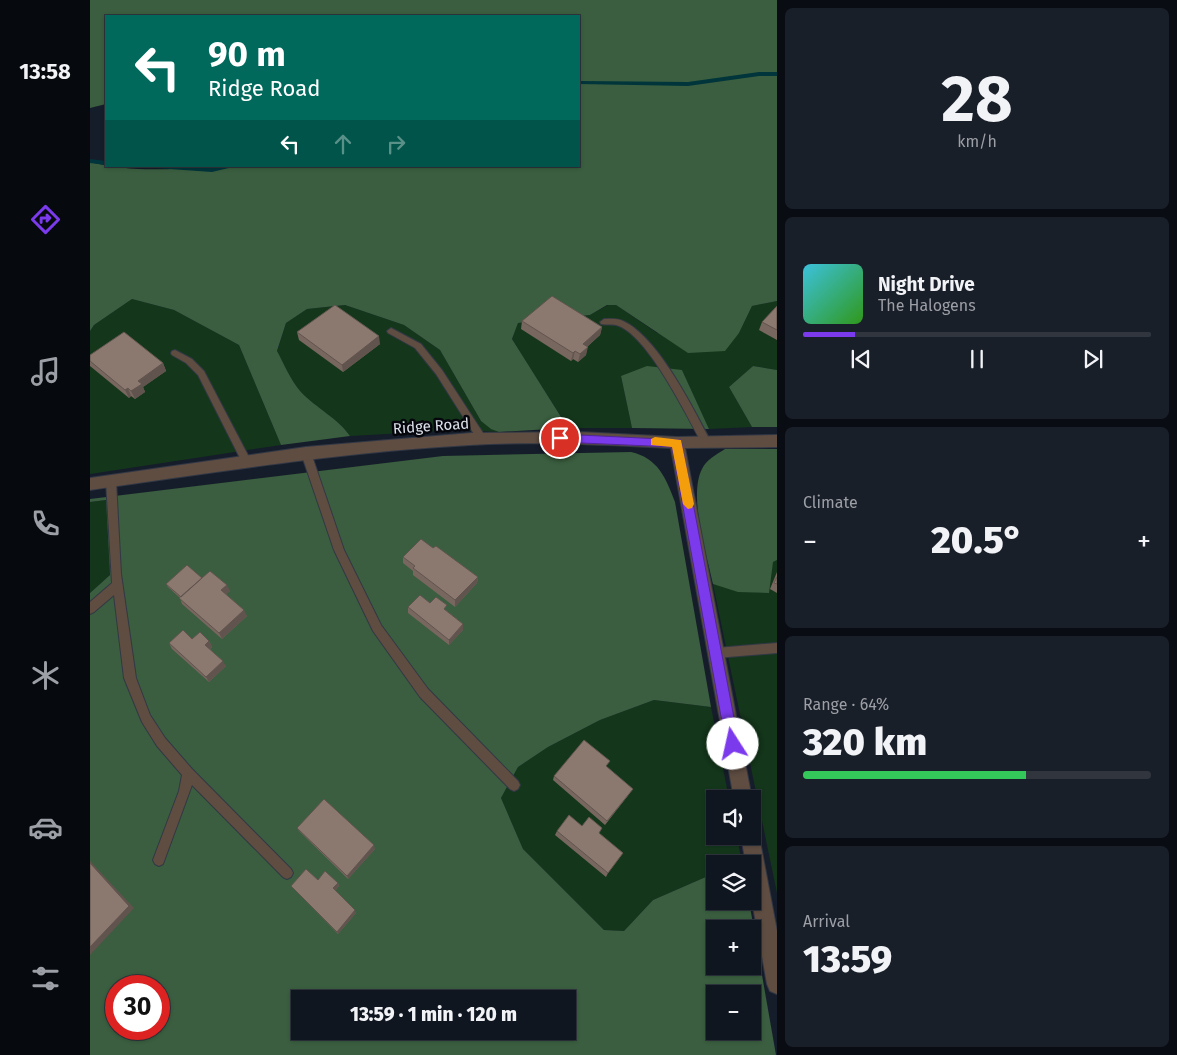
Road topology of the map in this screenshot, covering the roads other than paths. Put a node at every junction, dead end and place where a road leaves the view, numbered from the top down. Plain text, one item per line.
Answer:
1 (604, 322) dead end
2 (391, 331) dead end
3 (175, 353) dead end
4 (482, 439) junction
5 (706, 442) junction
6 (777, 442) edge
7 (677, 443) junction
8 (306, 452) junction
9 (246, 462) junction
10 (111, 481) junction
11 (90, 484) edge
12 (117, 585) junction
13 (90, 609) edge
14 (777, 648) edge
15 (716, 653) junction
16 (188, 773) junction
17 (514, 784) dead end
18 (741, 790) edge
19 (752, 845) edge
20 (159, 860) dead end
21 (287, 873) dead end
22 (777, 984) edge

1 - 5 lane
2 - 4 lane
3 - 9 lane
4 - 7 street, Ridge Road
4 - 8 street, Ridge Road
5 - 6 street, Ridge Road
5 - 7 street, Ridge Road
7 - 15 street
8 - 9 street, Ridge Road
8 - 17 lane
9 - 10 street, Ridge Road
10 - 11 street, Ridge Road
10 - 12 lane
12 - 13 lane
12 - 16 lane
14 - 15 lane
15 - 18 street
16 - 20 lane
16 - 21 lane
19 - 22 street

